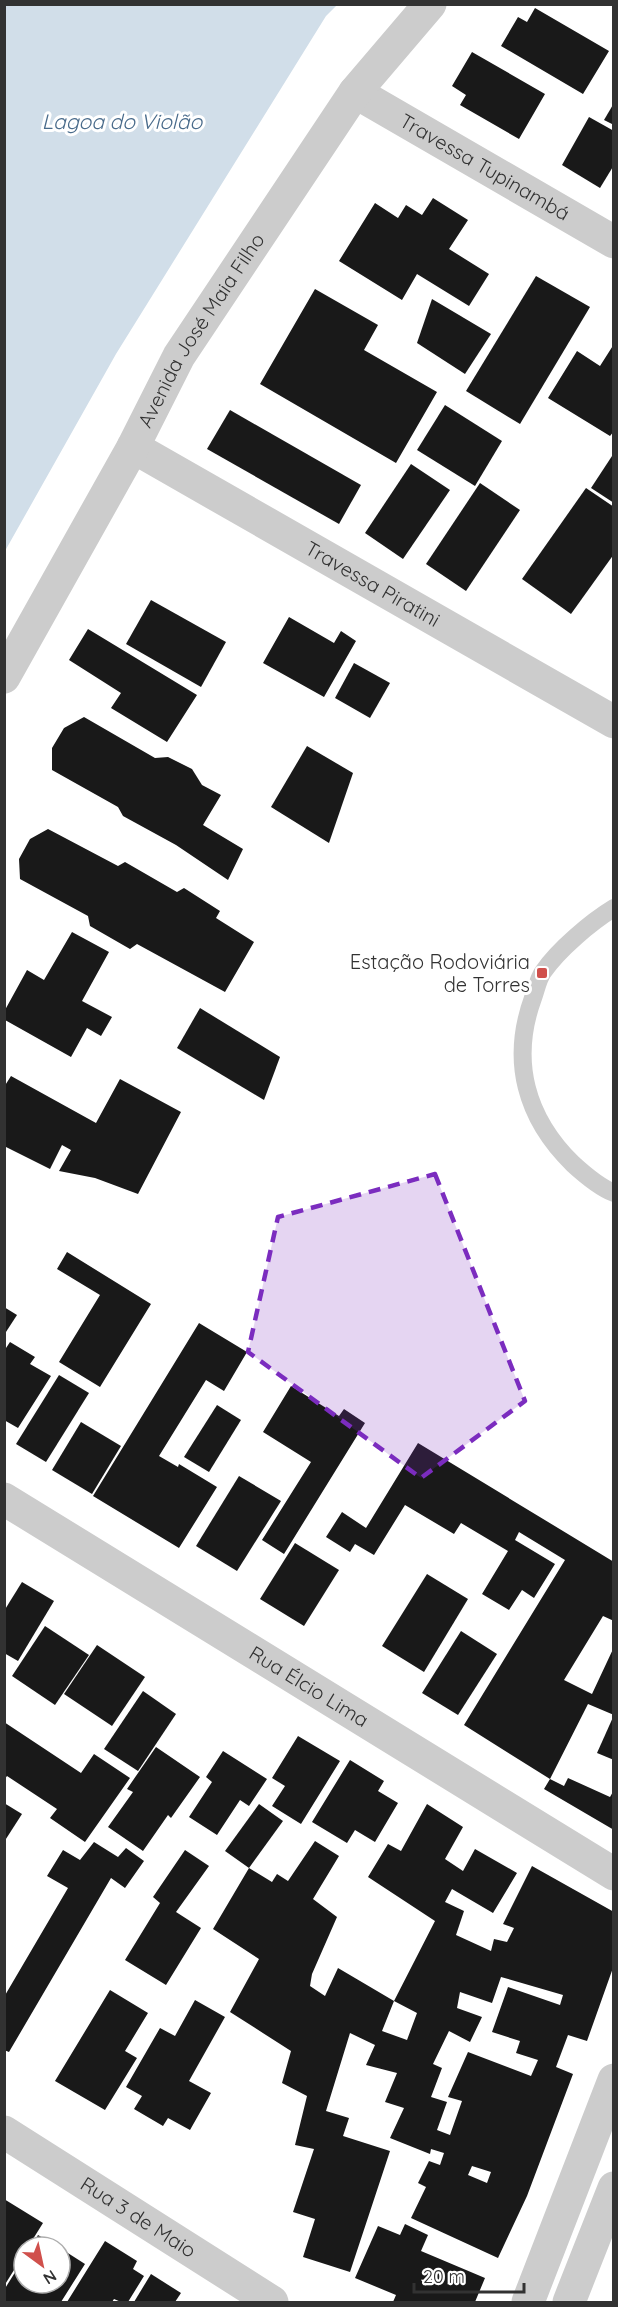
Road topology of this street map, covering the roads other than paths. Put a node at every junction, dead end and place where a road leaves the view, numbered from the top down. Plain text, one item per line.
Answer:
1 (430, 4) edge
2 (355, 92) junction
3 (614, 242) edge
4 (133, 447) junction
5 (4, 677) edge
6 (614, 722) edge
7 (614, 908) edge
8 (614, 1193) edge
9 (4, 1498) edge
10 (614, 1874) edge
11 (614, 2080) edge
12 (4, 2132) edge
13 (614, 2188) edge
14 (272, 2302) edge
15 (528, 2302) edge
16 (569, 2302) edge

1 - 2 street, Avenida José Maia Filho
2 - 3 street, Travessa Tupinambá
2 - 4 street, Avenida José Maia Filho
4 - 5 street, Avenida José Maia Filho
4 - 6 street, Travessa Piratini
7 - 8 lane
9 - 10 street, Rua Élcio Lima
11 - 15 street
12 - 14 street, Rua 3 de Maio
13 - 16 street

